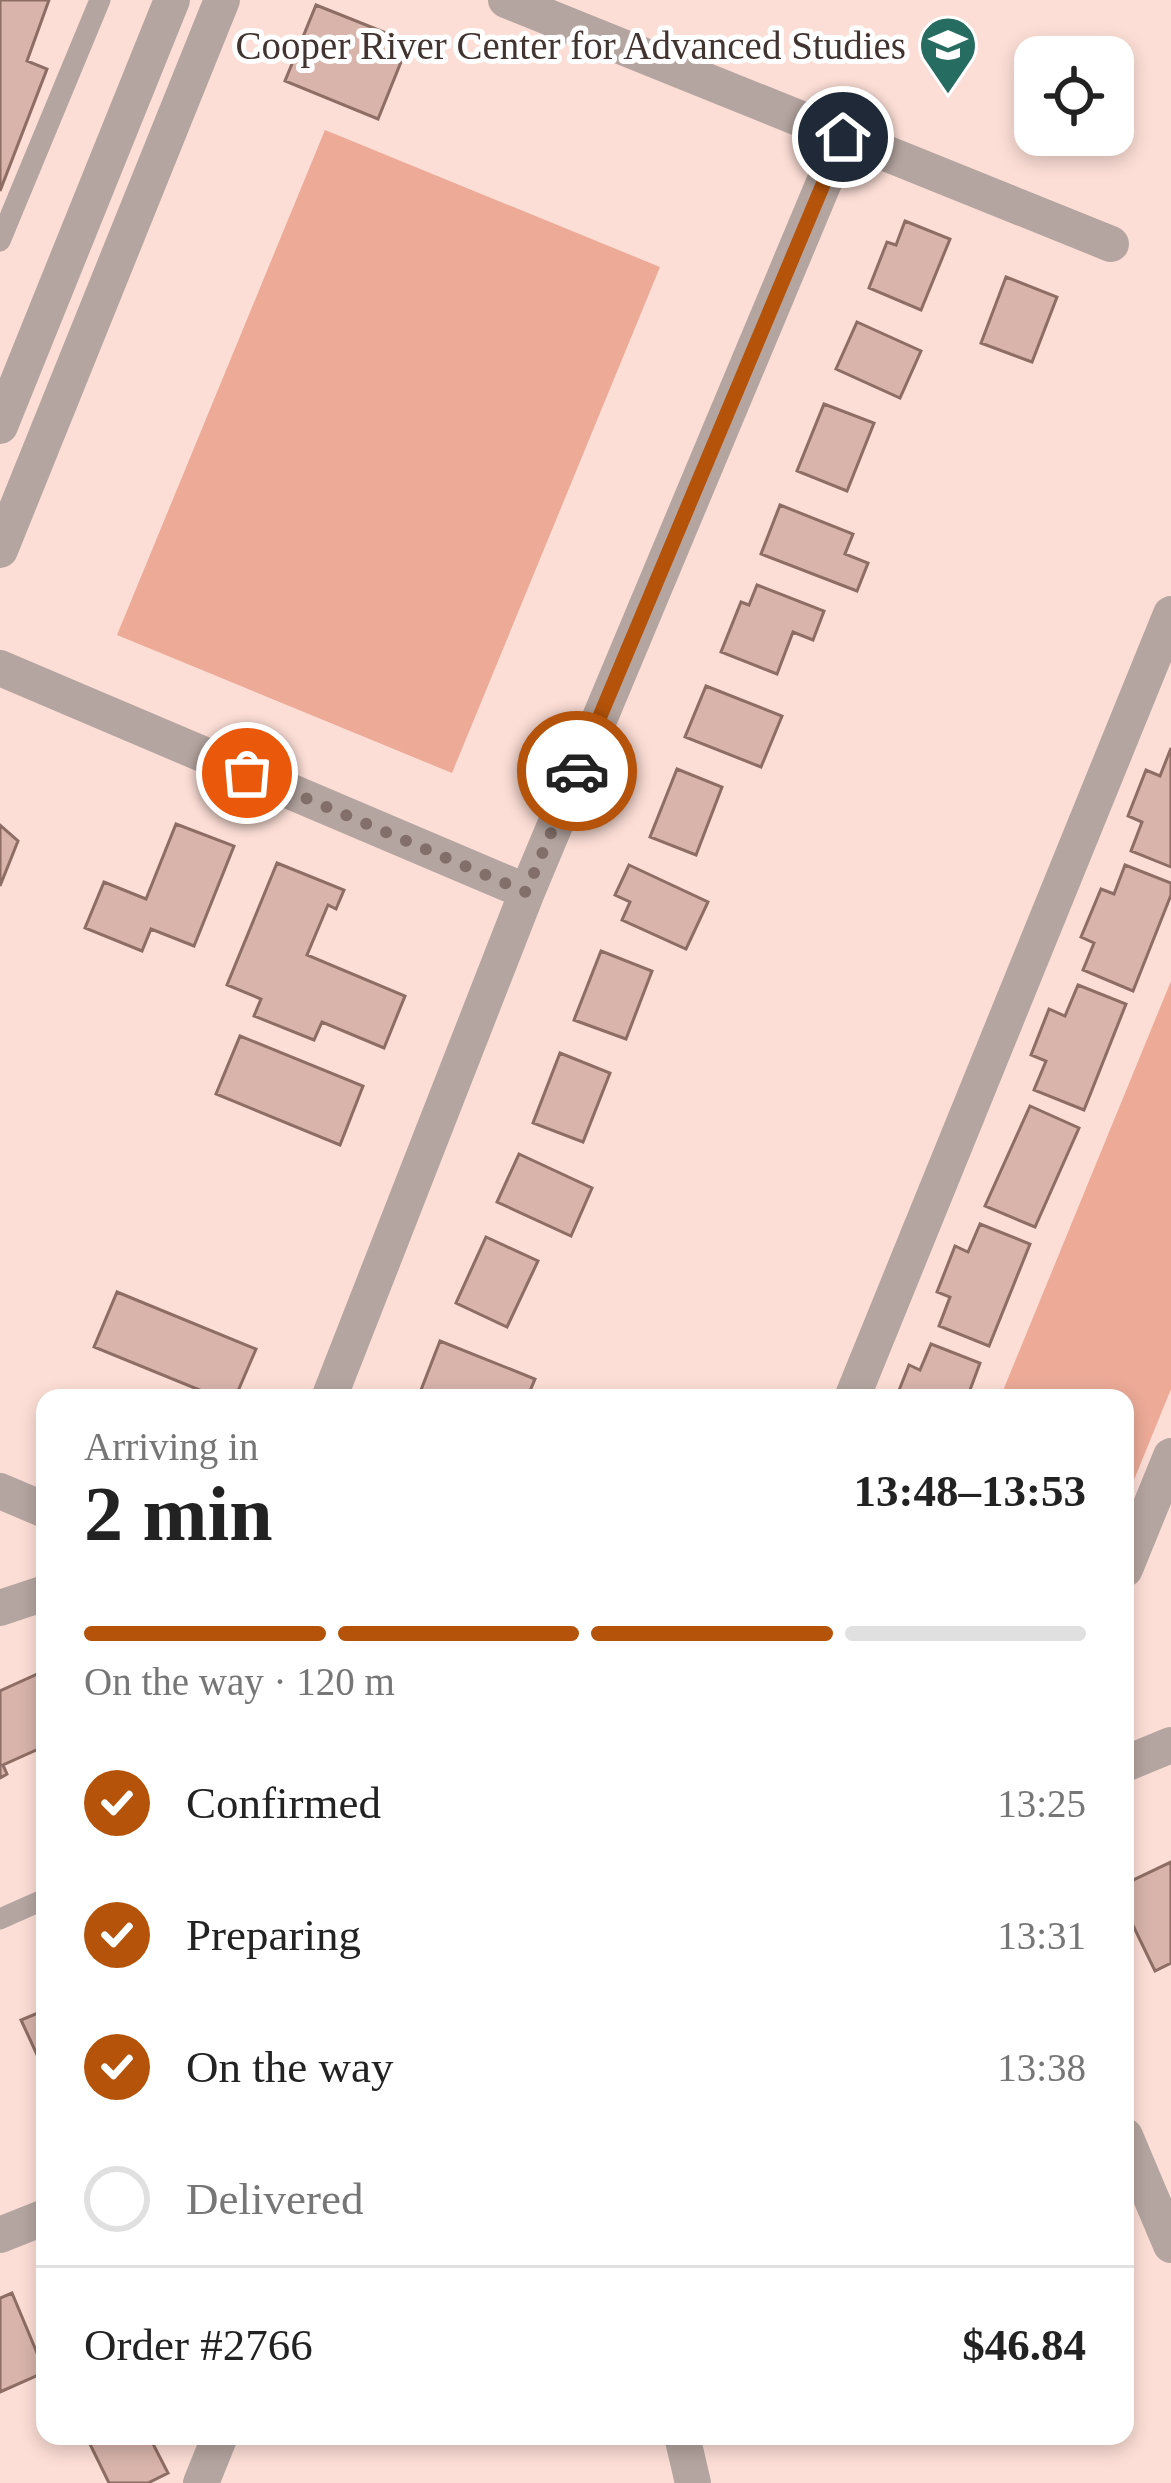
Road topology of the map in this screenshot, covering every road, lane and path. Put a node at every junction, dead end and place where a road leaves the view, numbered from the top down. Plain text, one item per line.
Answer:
1 (100, 0) edge
2 (172, 0) edge
3 (222, 0) edge
4 (506, 0) edge
5 (843, 137) junction
6 (0, 241) edge
7 (1111, 244) dead end
8 (0, 426) edge
9 (0, 550) edge
10 (1171, 614) edge
11 (0, 668) edge
12 (526, 892) junction
13 (333, 1389) edge
14 (856, 1389) edge
15 (1171, 1456) edge
16 (0, 1491) edge
17 (36, 1506) edge
18 (1134, 1547) edge
19 (36, 1596) edge
20 (0, 1609) edge
21 (1171, 1745) edge
22 (1134, 1760) edge
23 (36, 1903) edge
24 (0, 1919) edge
25 (1134, 2157) edge
26 (36, 2221) edge
27 (0, 2236) edge
28 (1171, 2245) edge
29 (216, 2445) edge
30 (684, 2445) edge
31 (201, 2483) edge
32 (693, 2483) edge

1 - 6 lane
2 - 8 street
3 - 9 street
4 - 5 street
5 - 7 street
5 - 12 street
10 - 14 street
11 - 12 street
12 - 13 street
15 - 18 street
16 - 17 street
19 - 20 street
21 - 22 street
23 - 24 lane
25 - 28 street
26 - 27 street
29 - 31 street
30 - 32 street

